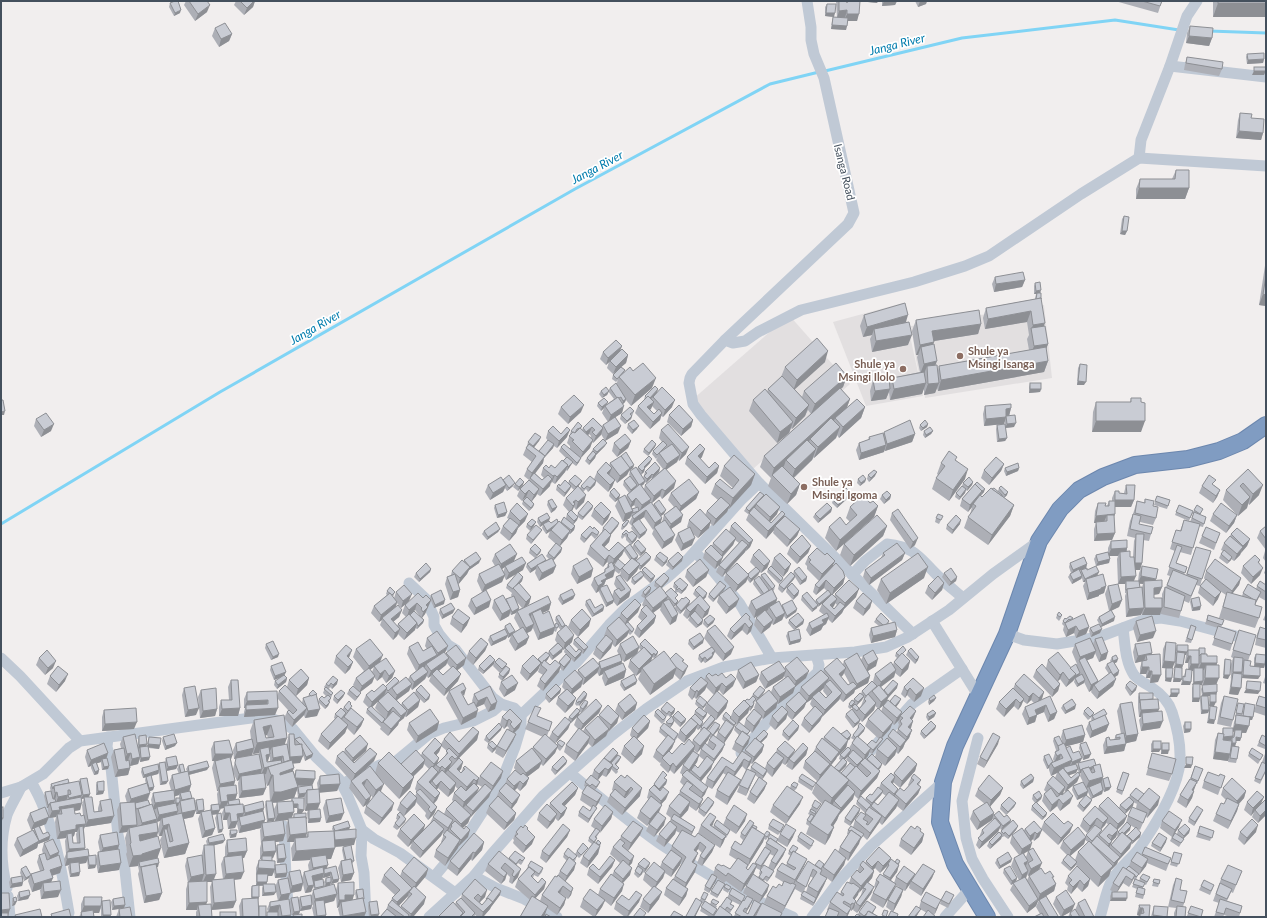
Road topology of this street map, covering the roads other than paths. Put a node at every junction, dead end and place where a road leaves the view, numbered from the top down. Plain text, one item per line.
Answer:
1 (807, 1) edge
2 (1197, 1) edge
3 (1170, 66) junction
4 (1266, 77) edge
5 (1139, 158) junction
6 (1266, 166) edge
7 (725, 340) junction
8 (1266, 425) edge
9 (759, 483) junction
10 (1039, 541) junction
11 (695, 552) junction
12 (852, 575) junction
13 (409, 583) dead end
14 (963, 598) junction
15 (932, 621) junction
16 (1123, 628) junction
17 (913, 634) junction
18 (1007, 634) junction
19 (1236, 636) edge
20 (816, 655) junction
21 (1, 658) edge
22 (772, 658) junction
23 (962, 669) junction
24 (978, 695) junction
25 (501, 704) junction
26 (520, 715) junction
27 (108, 738) junction
28 (978, 738) dead end
29 (80, 741) junction
30 (741, 753) edge
31 (570, 773) junction
32 (851, 774) edge
33 (31, 782) junction
34 (943, 782) junction
35 (342, 784) junction
36 (21, 787) junction
37 (1, 793) edge
38 (284, 826) edge
39 (362, 830) junction
40 (474, 876) junction
41 (434, 877) junction
42 (4, 889) edge
43 (969, 890) junction
44 (455, 893) junction
45 (69, 913) edge
46 (10, 917) edge
47 (130, 917) edge
48 (289, 917) edge
49 (366, 917) edge
50 (429, 917) edge
51 (557, 917) edge
52 (793, 917) edge
53 (812, 917) edge
54 (945, 917) edge
55 (987, 917) edge
56 (1008, 917) edge
57 (1100, 917) edge

1 - 7 street, Isanga Road
2 - 3 street
3 - 4 street
3 - 5 street
5 - 6 street
5 - 7 street
7 - 9 street, Isanga Road
8 - 10 highway
9 - 11 street
9 - 12 street, Isanga Road
10 - 14 street
10 - 18 highway
11 - 22 street
11 - 26 street
12 - 14 street
12 - 17 street, Isanga Road
13 - 25 street
14 - 15 street
15 - 17 street
15 - 23 street
16 - 18 street
16 - 19 street
16 - 57 street
17 - 20 street
18 - 24 highway
20 - 22 street
20 - 30 street
21 - 29 street
22 - 31 street
23 - 24 street
23 - 32 street
24 - 34 highway
25 - 26 street
25 - 35 street
26 - 41 street
27 - 29 street
27 - 35 street
27 - 47 street
28 - 56 street
29 - 33 street
31 - 40 street
31 - 52 street
33 - 36 street
33 - 45 street
34 - 43 highway
34 - 53 street
35 - 39 street
36 - 37 street
36 - 42 street
38 - 48 street
39 - 41 street
39 - 49 street
40 - 44 street
40 - 51 street
41 - 44 street
42 - 46 street
43 - 54 street
43 - 55 highway
44 - 50 street

